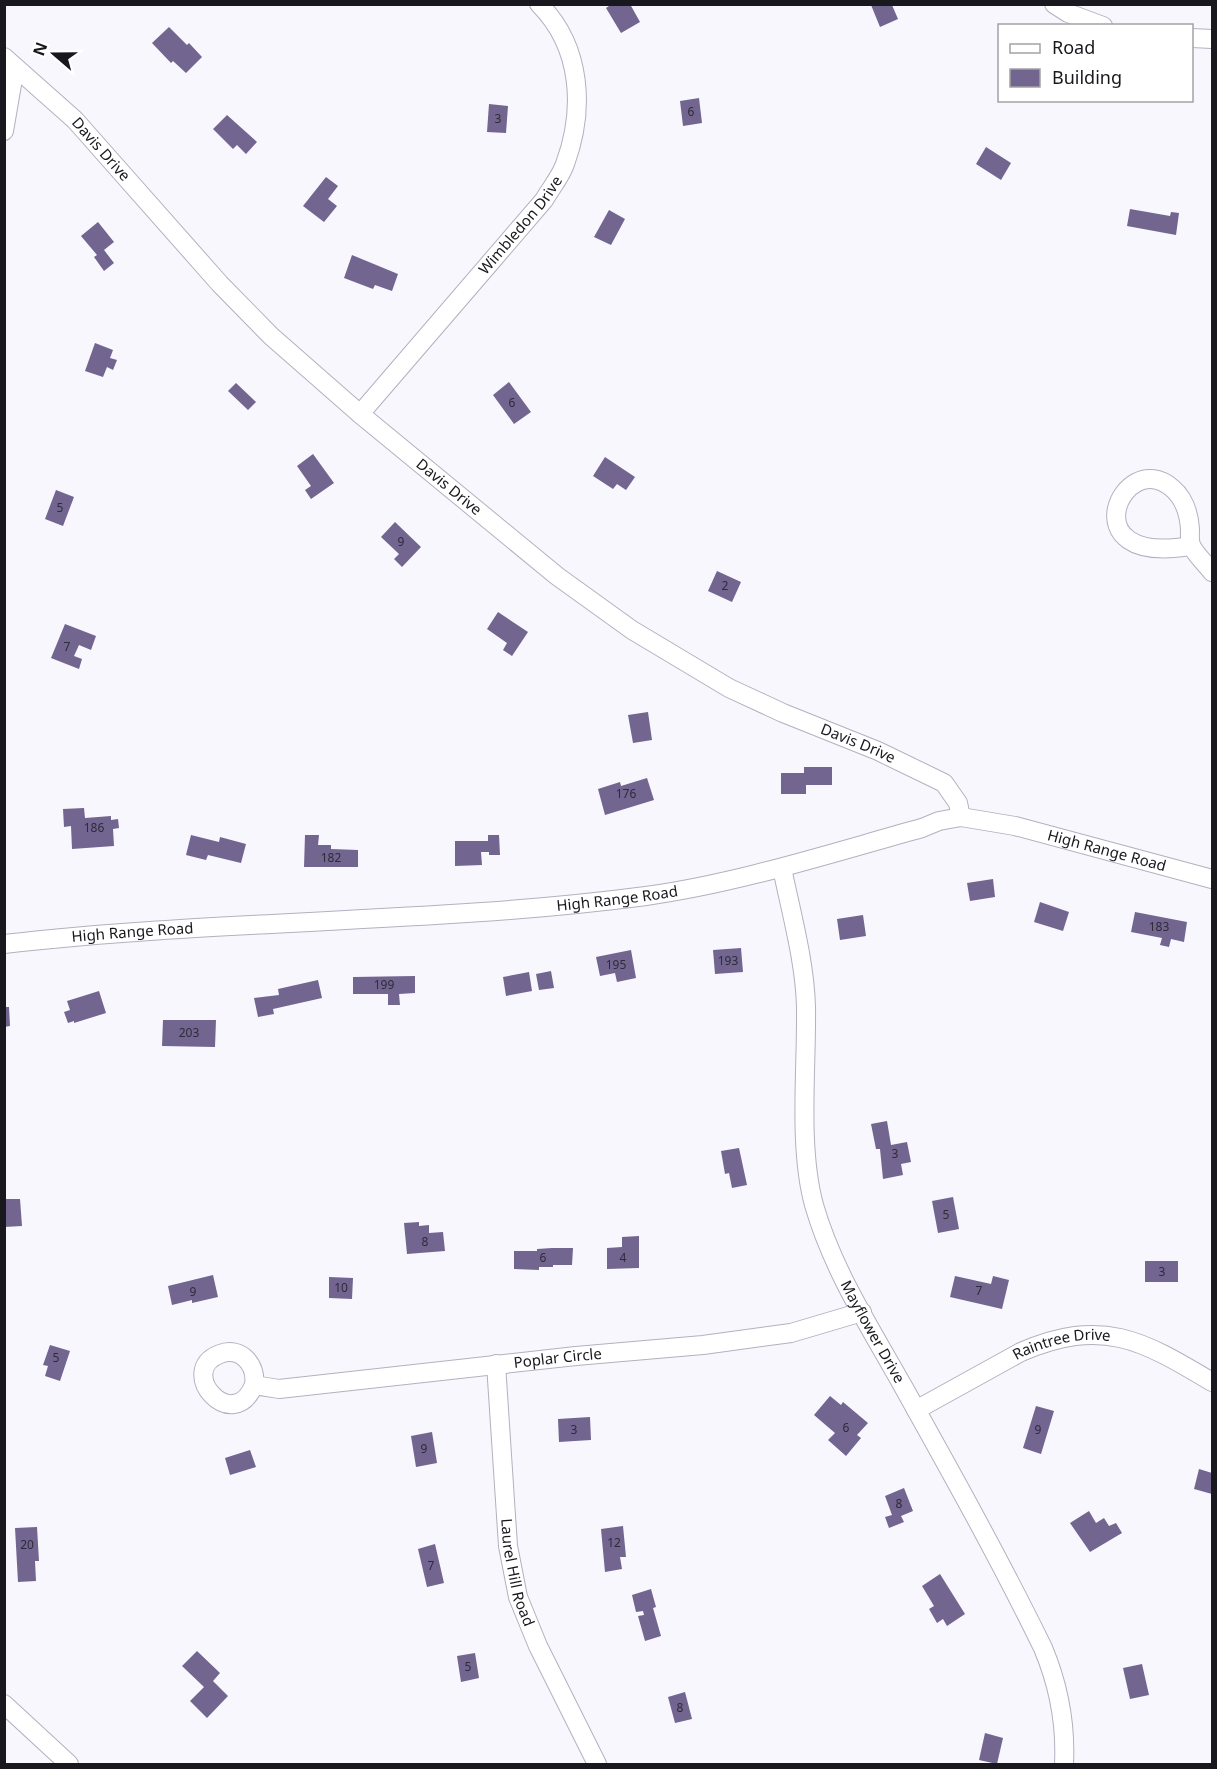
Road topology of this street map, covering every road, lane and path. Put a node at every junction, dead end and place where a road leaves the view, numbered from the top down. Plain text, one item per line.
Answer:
1 (539, 4) edge
2 (1054, 4) edge
3 (1098, 24) edge
4 (1193, 38) edge
5 (1212, 39) edge
6 (10, 62) edge
7 (4, 131) edge
8 (360, 414) junction
9 (1190, 546) junction
10 (1212, 572) edge
11 (961, 817) junction
12 (782, 868) junction
13 (1212, 879) edge
14 (4, 944) edge
15 (862, 1312) junction
16 (496, 1364) junction
17 (1212, 1382) edge
18 (254, 1385) dead end
19 (916, 1410) junction
20 (4, 1704) edge
21 (69, 1764) edge
22 (597, 1764) edge
23 (1064, 1764) edge

1 - 8 street, Wimbledon Drive
2 - 3 street
4 - 5 street
6 - 7 street
6 - 8 street, Davis Drive
8 - 11 street, Davis Drive
9 - 9 street
9 - 10 street
11 - 12 street, High Range Road
11 - 13 street, High Range Road
12 - 14 street, High Range Road
12 - 15 street, Mayflower Drive
15 - 16 street, Poplar Circle
15 - 19 street, Mayflower Drive
16 - 18 street, Poplar Circle
16 - 22 street, Laurel Hill Road
17 - 19 street, Raintree Drive
19 - 23 street, Mayflower Drive
20 - 21 street

